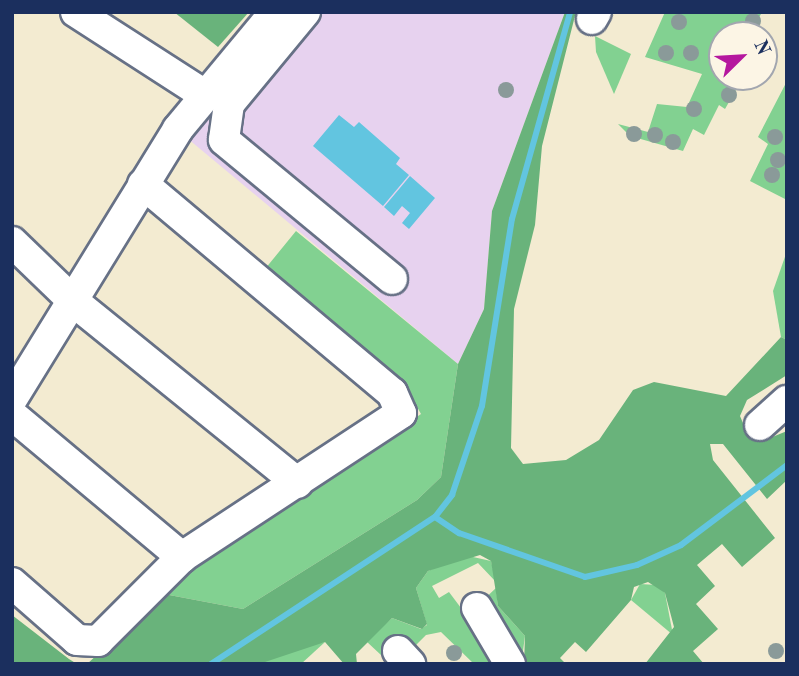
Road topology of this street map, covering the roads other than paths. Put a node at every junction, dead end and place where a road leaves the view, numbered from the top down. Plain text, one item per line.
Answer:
1 (76, 12) edge
2 (275, 12) edge
3 (304, 12) edge
4 (205, 94) junction
5 (144, 184) junction
6 (12, 242) edge
7 (391, 279) dead end
8 (73, 301) junction
9 (12, 399) edge
10 (787, 401) edge
11 (12, 415) edge
12 (760, 425) dead end
13 (298, 483) junction
14 (182, 557) junction
15 (12, 583) edge
16 (477, 608) dead end
17 (510, 664) edge

1 - 4 street
2 - 4 street
3 - 7 street
4 - 5 street
5 - 8 street
5 - 13 street
6 - 8 street
8 - 9 street
8 - 13 street
10 - 12 street
11 - 14 street
13 - 14 street
14 - 15 street
16 - 17 street

